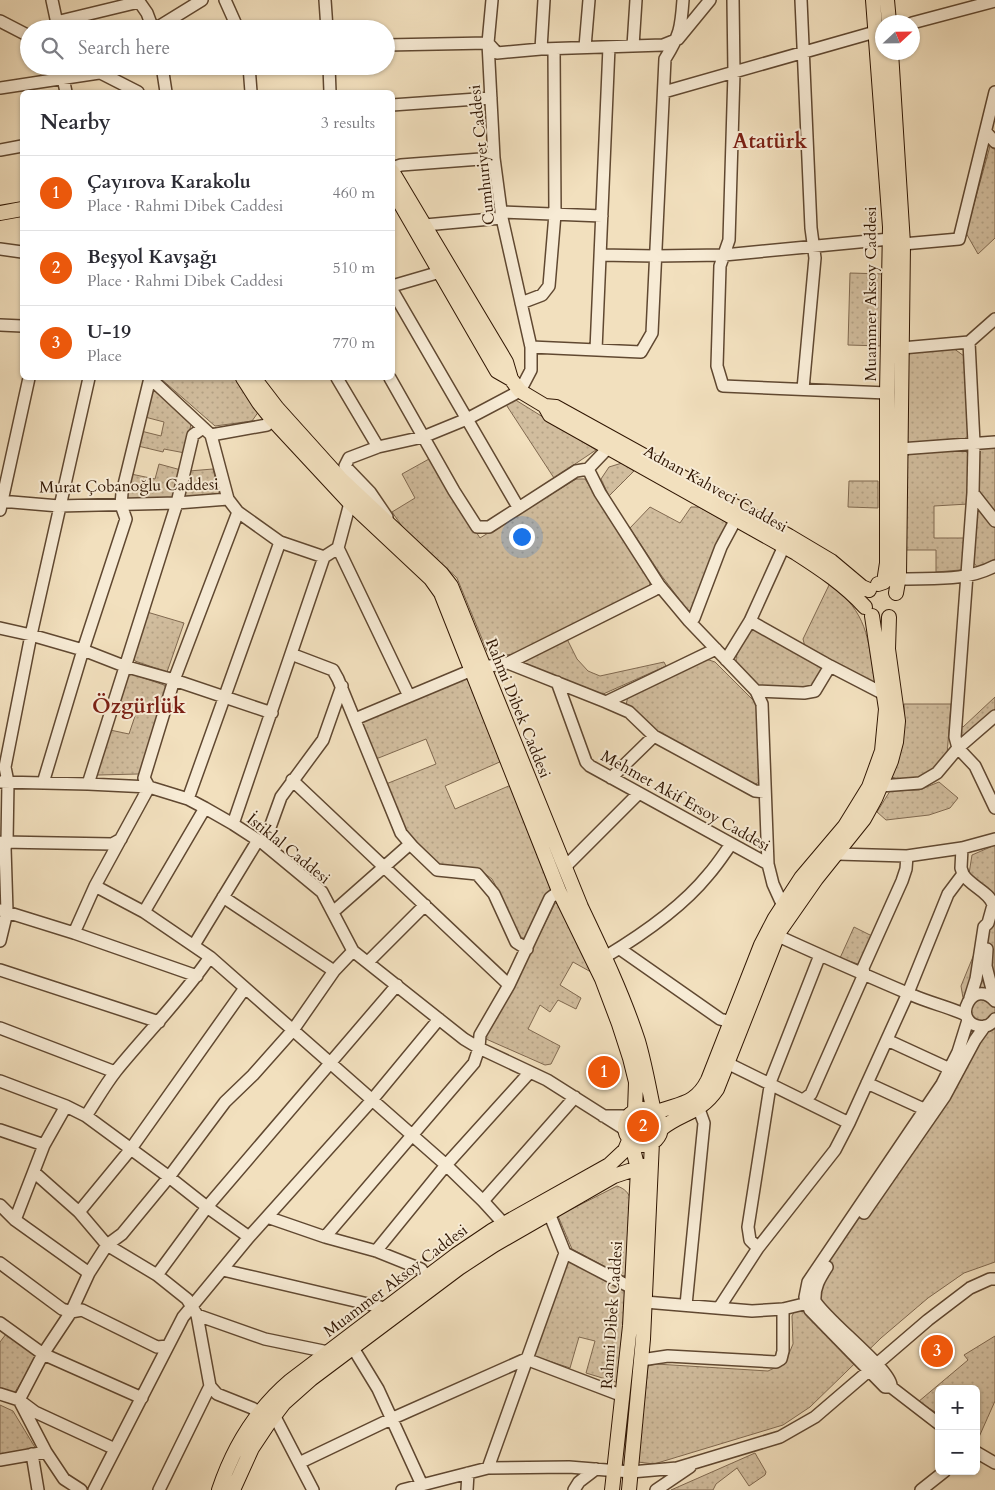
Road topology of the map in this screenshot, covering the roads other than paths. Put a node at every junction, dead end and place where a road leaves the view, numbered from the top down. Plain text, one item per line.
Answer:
1 (52, 0) edge
2 (202, 0) edge
3 (225, 0) edge
4 (325, 0) edge
5 (492, 0) edge
6 (544, 0) edge
7 (589, 0) edge
8 (636, 0) edge
9 (683, 0) edge
10 (710, 0) edge
11 (733, 0) edge
12 (801, 0) edge
13 (873, 0) edge
14 (887, 0) edge
15 (139, 1) edge
16 (995, 1) edge
17 (876, 15) edge
18 (888, 15) edge
19 (56, 20) edge
20 (74, 20) edge
21 (150, 20) edge
22 (169, 20) edge
23 (234, 20) edge
24 (326, 20) edge
25 (920, 21) edge
26 (2, 24) edge
27 (20, 32) edge
28 (875, 32) edge
29 (678, 39) junction
30 (488, 43) junction
31 (395, 45) edge
32 (633, 46) junction
33 (585, 47) junction
34 (609, 47) junction
35 (554, 48) junction
36 (541, 49) junction
37 (803, 53) junction
38 (881, 60) edge
39 (891, 60) edge
40 (734, 73) junction
41 (85, 75) edge
42 (103, 75) edge
43 (163, 75) edge
44 (250, 75) edge
45 (329, 75) edge
46 (63, 78) junction
47 (0, 88) edge
48 (66, 90) edge
49 (134, 90) edge
50 (166, 90) edge
51 (251, 90) edge
52 (330, 90) edge
53 (664, 92) junction
54 (995, 92) edge
55 (491, 98) junction
56 (395, 104) edge
57 (986, 132) junction
58 (995, 142) edge
59 (20, 146) edge
60 (0, 150) edge
61 (494, 158) junction
62 (395, 168) edge
63 (395, 175) edge
64 (395, 194) edge
65 (20, 209) edge
66 (1, 214) edge
67 (555, 214) junction
68 (502, 215) junction
69 (602, 216) junction
70 (425, 225) junction
71 (897, 242) junction
72 (814, 246) junction
73 (0, 249) edge
74 (20, 252) edge
75 (724, 254) junction
76 (600, 256) junction
77 (655, 256) junction
78 (440, 272) junction
79 (395, 287) edge
80 (395, 293) edge
81 (521, 303) junction
82 (995, 319) edge
83 (0, 325) edge
84 (20, 326) edge
85 (969, 342) junction
86 (531, 347) junction
87 (902, 348) junction
88 (596, 350) junction
89 (511, 379) junction
90 (30, 380) edge
91 (89, 380) edge
92 (150, 380) edge
93 (152, 380) edge
94 (244, 380) edge
95 (256, 380) edge
96 (338, 380) edge
97 (391, 380) edge
98 (803, 389) junction
99 (520, 391) junction
100 (887, 393) junction
101 (545, 406) junction
102 (271, 418) junction
103 (467, 419) junction
104 (207, 432) junction
105 (423, 437) junction
106 (995, 442) edge
107 (974, 443) junction
108 (378, 447) junction
109 (608, 448) junction
110 (900, 449) junction
111 (588, 469) junction
112 (973, 493) junction
113 (228, 499) junction
114 (177, 503) junction
115 (1, 504) edge
116 (350, 504) junction
117 (121, 505) junction
118 (59, 506) junction
119 (518, 507) junction
120 (238, 512) junction
121 (736, 519) junction
122 (995, 521) edge
123 (400, 536) junction
124 (280, 542) junction
125 (784, 546) junction
126 (338, 548) junction
127 (324, 557) junction
128 (995, 566) edge
129 (898, 576) junction
130 (968, 577) junction
131 (659, 585) junction
132 (873, 587) junction
133 (896, 593) junction
134 (869, 612) junction
135 (889, 617) junction
136 (689, 621) junction
137 (750, 621) junction
138 (0, 628) edge
139 (31, 635) junction
140 (716, 649) junction
141 (83, 650) junction
142 (292, 654) junction
143 (726, 660) junction
144 (508, 663) junction
145 (124, 666) junction
146 (830, 666) junction
147 (478, 668) junction
148 (174, 680) junction
149 (557, 682) junction
150 (342, 686) junction
151 (756, 691) junction
152 (884, 694) junction
153 (409, 696) junction
154 (225, 697) junction
155 (606, 702) junction
156 (272, 713) junction
157 (995, 716) edge
158 (355, 719) junction
159 (654, 736) junction
160 (958, 748) junction
161 (611, 778) junction
162 (292, 780) junction
163 (4, 782) edge
164 (42, 783) junction
165 (88, 784) junction
166 (881, 786) junction
167 (148, 787) junction
168 (765, 792) junction
169 (639, 793) junction
170 (188, 800) junction
171 (205, 808) junction
172 (995, 808) edge
173 (233, 824) junction
174 (121, 839) junction
175 (995, 839) edge
176 (4, 842) edge
177 (261, 842) junction
178 (410, 844) junction
179 (731, 844) junction
180 (962, 848) junction
181 (837, 854) junction
182 (907, 856) junction
183 (768, 864) junction
184 (384, 867) junction
185 (564, 867) junction
186 (963, 874) junction
187 (94, 886) junction
188 (559, 891) junction
189 (223, 897) junction
190 (425, 905) junction
191 (782, 906) junction
192 (4, 911) edge
193 (144, 912) junction
194 (333, 912) junction
195 (988, 923) junction
196 (74, 933) junction
197 (778, 936) junction
198 (0, 941) edge
199 (194, 945) junction
200 (526, 949) junction
201 (620, 949) junction
202 (353, 951) junction
203 (820, 954) junction
204 (210, 957) junction
205 (605, 957) junction
206 (368, 962) junction
207 (0, 970) edge
208 (334, 971) junction
209 (864, 974) junction
210 (197, 976) junction
211 (397, 985) junction
212 (509, 985) junction
213 (245, 988) junction
214 (908, 994) junction
215 (969, 1000) junction
216 (995, 1001) edge
217 (949, 1007) junction
218 (967, 1017) junction
219 (439, 1019) junction
220 (995, 1019) edge
221 (159, 1022) junction
222 (731, 1022) junction
223 (984, 1026) junction
224 (0, 1028) edge
225 (293, 1030) junction
226 (887, 1040) junction
227 (479, 1048) junction
228 (330, 1063) junction
229 (727, 1063) junction
230 (950, 1068) junction
231 (116, 1072) junction
232 (530, 1072) junction
233 (0, 1081) edge
234 (867, 1083) junction
235 (770, 1084) junction
236 (575, 1098) junction
237 (372, 1100) junction
238 (803, 1100) junction
239 (66, 1106) junction
240 (699, 1109) junction
241 (926, 1110) junction
242 (654, 1113) junction
243 (86, 1116) junction
244 (849, 1123) junction
245 (631, 1127) junction
246 (661, 1129) junction
247 (0, 1130) edge
248 (411, 1134) junction
249 (652, 1142) junction
250 (44, 1145) junction
251 (130, 1150) junction
252 (446, 1165) junction
253 (644, 1167) junction
254 (35, 1173) junction
255 (169, 1177) junction
256 (609, 1179) junction
257 (637, 1194) junction
258 (483, 1201) junction
259 (0, 1205) edge
260 (207, 1207) junction
261 (78, 1212) junction
262 (550, 1213) junction
263 (267, 1217) junction
264 (15, 1220) junction
265 (504, 1224) junction
266 (249, 1237) junction
267 (325, 1237) junction
268 (107, 1245) junction
269 (758, 1248) junction
270 (376, 1251) junction
271 (566, 1253) junction
272 (0, 1263) edge
273 (223, 1270) junction
274 (89, 1273) junction
275 (157, 1275) junction
276 (426, 1277) junction
277 (995, 1279) edge
278 (632, 1288) junction
279 (645, 1302) junction
280 (811, 1302) junction
281 (686, 1305) junction
282 (385, 1308) junction
283 (719, 1308) junction
284 (783, 1309) junction
285 (195, 1310) junction
286 (70, 1312) junction
287 (0, 1323) edge
288 (168, 1346) junction
289 (353, 1348) junction
290 (328, 1352) junction
291 (43, 1354) junction
292 (526, 1359) junction
293 (641, 1360) junction
294 (872, 1363) junction
295 (883, 1378) junction
296 (861, 1379) junction
297 (210, 1386) junction
298 (0, 1394) edge
299 (623, 1396) junction
300 (142, 1398) junction
301 (19, 1400) junction
302 (260, 1413) junction
303 (274, 1415) junction
304 (391, 1419) junction
305 (935, 1421) edge
306 (115, 1449) junction
307 (46, 1452) junction
308 (32, 1454) junction
309 (980, 1454) edge
310 (0, 1460) edge
311 (702, 1460) junction
312 (299, 1463) junction
313 (995, 1463) edge
314 (488, 1468) junction
315 (596, 1469) junction
316 (614, 1471) junction
317 (631, 1472) junction
318 (468, 1473) junction
319 (940, 1475) edge
320 (422, 1485) junction
321 (38, 1490) edge
322 (81, 1490) edge
323 (94, 1490) edge
324 (159, 1490) edge
325 (219, 1490) edge
326 (233, 1490) edge
327 (313, 1490) edge
328 (402, 1490) edge
329 (467, 1490) edge
330 (574, 1490) edge
331 (612, 1490) edge
332 (629, 1490) edge
333 (656, 1490) edge
334 (921, 1490) edge

1 - 19 street
2 - 22 street
3 - 23 street
4 - 24 street
5 - 30 street, Cumhuriyet Caddesi
6 - 36 street
7 - 33 street
8 - 32 street
9 - 29 street
10 - 29 street
11 - 40 street
12 - 37 street
13 - 17 main road, Muammer Aksoy Caddesi
14 - 18 main road
15 - 20 street
15 - 21 street
16 - 25 street
26 - 27 street
28 - 37 street
29 - 32 street
29 - 53 street
30 - 31 street
30 - 36 street
30 - 55 street, Cumhuriyet Caddesi
32 - 34 street
33 - 34 street
33 - 35 street
34 - 69 street
35 - 36 street
35 - 67 street
37 - 40 street
37 - 72 street
38 - 71 main road, Muammer Aksoy Caddesi
39 - 71 main road
40 - 53 street
40 - 75 street
41 - 46 street
42 - 49 street
43 - 50 street
44 - 51 street
45 - 52 street
46 - 47 street
46 - 48 street
53 - 77 street
54 - 57 street
55 - 56 street
55 - 61 street, Cumhuriyet Caddesi
57 - 58 street
57 - 71 street
59 - 60 street
61 - 62 street
61 - 68 street, Cumhuriyet Caddesi
63 - 70 main road
64 - 78 main road, Adnan Kahveci Caddesi
65 - 66 main road
67 - 68 street
67 - 69 street
67 - 81 street
68 - 70 street
68 - 81 street, Cumhuriyet Caddesi
69 - 76 street
70 - 89 main road
71 - 72 street
71 - 87 main road
71 - 100 main road, Muammer Aksoy Caddesi
72 - 75 street
72 - 98 street
73 - 74 street
75 - 77 street
75 - 98 street
76 - 77 street
76 - 88 street
77 - 88 street
78 - 79 street
78 - 89 main road, Adnan Kahveci Caddesi
80 - 103 street
81 - 86 street, Cumhuriyet Caddesi
82 - 85 street
83 - 84 street
85 - 87 street
85 - 107 street
86 - 88 street
86 - 99 street, Cumhuriyet Caddesi
87 - 110 main road
89 - 99 main road, Adnan Kahveci Caddesi
90 - 115 street
91 - 118 street
92 - 117 street
93 - 104 street
94 - 102 main road, Rahmi Dibek Caddesi
95 - 123 main road, Rahmi Dibek Caddesi
96 - 108 street
97 - 105 street
98 - 100 street
99 - 101 main road, Adnan Kahveci Caddesi
99 - 103 street
100 - 132 main road, Muammer Aksoy Caddesi
101 - 109 main road, Adnan Kahveci Caddesi
101 - 132 main road, Adnan Kahveci Caddesi
102 - 104 street
102 - 116 main road, Rahmi Dibek Caddesi
103 - 105 street
103 - 119 street
104 - 113 street
104 - 114 street
105 - 108 street
105 - 119 street
106 - 107 street
107 - 110 street
107 - 112 street
108 - 123 street
109 - 111 street
109 - 121 main road, Adnan Kahveci Caddesi
110 - 129 main road
111 - 119 street
111 - 131 street
112 - 122 street
112 - 130 street
113 - 114 street, Murat Çobanoğlu Caddesi
113 - 120 street
114 - 117 street, Murat Çobanoğlu Caddesi
114 - 145 street
115 - 118 street, Murat Çobanoğlu Caddesi
116 - 126 street
116 - 147 main road, Rahmi Dibek Caddesi
117 - 118 street, Murat Çobanoğlu Caddesi
117 - 141 street
118 - 139 street
120 - 124 street
120 - 148 street
121 - 125 main road, Adnan Kahveci Caddesi
121 - 136 street
123 - 147 main road, Rahmi Dibek Caddesi
124 - 127 street
124 - 154 street
125 - 134 main road, Adnan Kahveci Caddesi
125 - 137 street
126 - 127 street
126 - 153 street
127 - 142 street
128 - 130 street
129 - 130 street
129 - 133 main road
130 - 160 street
131 - 136 street
131 - 144 street
132 - 133 main road
132 - 134 main road
133 - 135 main road
134 - 135 main road
134 - 152 main road
135 - 166 main road
136 - 140 street
137 - 143 street
137 - 146 street
138 - 139 street
139 - 141 street
139 - 163 street
140 - 143 street
140 - 155 street
141 - 145 street
141 - 164 street
142 - 150 street
142 - 156 street
143 - 151 street
144 - 147 street
144 - 149 street
145 - 148 street
145 - 165 street
146 - 151 street
146 - 152 street
147 - 153 street
147 - 185 main road, Rahmi Dibek Caddesi
147 - 188 main road, Rahmi Dibek Caddesi
148 - 154 street
148 - 167 street
149 - 155 street
149 - 161 street, Mehmet Akif Ersoy Caddesi
150 - 158 street
150 - 162 street
151 - 168 street
152 - 191 main road
153 - 158 street
154 - 156 street
154 - 170 street
155 - 159 street
156 - 173 street
157 - 160 street
158 - 178 street
159 - 161 street
159 - 168 street
160 - 166 street
160 - 172 street
161 - 169 street, Mehmet Akif Ersoy Caddesi
162 - 177 street
162 - 184 street
163 - 164 street, İstiklal Caddesi
163 - 176 street
164 - 165 street, İstiklal Caddesi
165 - 167 street, İstiklal Caddesi
166 - 181 main road
167 - 170 street, İstiklal Caddesi
167 - 174 street
168 - 183 street
169 - 179 street, Mehmet Akif Ersoy Caddesi
169 - 185 street
170 - 171 street, İstiklal Caddesi
171 - 173 street, İstiklal Caddesi
171 - 193 street
173 - 177 street, İstiklal Caddesi
174 - 176 street
174 - 187 street
175 - 180 street
176 - 192 street
177 - 189 street
177 - 194 street, İstiklal Caddesi
178 - 184 street
178 - 200 street
179 - 183 street, Mehmet Akif Ersoy Caddesi
179 - 201 street
180 - 182 street
180 - 186 street
181 - 182 street
181 - 197 main road
182 - 209 street
183 - 191 street
184 - 190 street
184 - 194 street
185 - 205 main road, Rahmi Dibek Caddesi
186 - 195 street
186 - 214 street
187 - 193 street
187 - 196 street
188 - 200 street
188 - 245 main road, Rahmi Dibek Caddesi
189 - 199 street
189 - 208 street
190 - 206 street
190 - 212 street
191 - 222 main road
192 - 196 street
192 - 198 street
193 - 199 street
194 - 202 street, İstiklal Caddesi
195 - 215 street
195 - 216 street
196 - 210 street
197 - 203 street
197 - 229 main road
199 - 204 street
200 - 212 street
201 - 205 street
201 - 222 street
202 - 206 street, İstiklal Caddesi
202 - 208 street
203 - 209 street
203 - 235 street
204 - 210 street
204 - 213 street
205 - 242 main road, Rahmi Dibek Caddesi
206 - 211 street, İstiklal Caddesi
207 - 221 street
208 - 225 street
209 - 214 street
209 - 238 street
210 - 221 street
211 - 219 street, İstiklal Caddesi
211 - 228 street
212 - 227 street
213 - 225 street
213 - 251 street
214 - 217 street
214 - 226 street
215 - 216 street
215 - 217 street
215 - 218 street
217 - 218 street
218 - 223 street
218 - 230 street
219 - 227 street, İstiklal Caddesi
219 - 237 street
220 - 223 street
221 - 231 street
222 - 242 main road
223 - 280 street
224 - 231 street
225 - 228 street
225 - 255 street
226 - 230 street
226 - 234 street
227 - 232 street, İstiklal Caddesi
227 - 248 street
228 - 237 street
228 - 260 street
229 - 235 street
229 - 240 main road
230 - 241 street
231 - 243 street
232 - 236 street, İstiklal Caddesi
232 - 252 street
233 - 239 street
234 - 241 street
234 - 244 street
235 - 238 street
235 - 269 street
236 - 245 street, İstiklal Caddesi
236 - 258 street
237 - 248 street
237 - 263 street
238 - 244 street
239 - 243 street
239 - 250 street
240 - 246 main road
240 - 281 street
241 - 280 street
242 - 245 main road
242 - 246 main road, Rahmi Dibek Caddesi
243 - 251 street
244 - 269 street
245 - 249 main road
245 - 253 main road, Rahmi Dibek Caddesi
245 - 265 main road, Muammer Aksoy Caddesi
246 - 249 main road, Rahmi Dibek Caddesi
247 - 250 street
248 - 252 street
248 - 267 street
249 - 253 main road, Rahmi Dibek Caddesi
250 - 254 street
251 - 255 street
251 - 261 street
252 - 258 street
252 - 270 street
253 - 256 main road
253 - 257 main road, Rahmi Dibek Caddesi
253 - 279 main road, Rahmi Dibek Caddesi
254 - 261 street
254 - 264 street
255 - 260 street
255 - 268 street
256 - 257 main road
256 - 262 main road
257 - 278 main road, Rahmi Dibek Caddesi
258 - 265 street
259 - 264 street
260 - 266 street
260 - 275 street
261 - 268 street
262 - 271 street
262 - 289 main road
263 - 266 street
263 - 267 street
264 - 274 street
265 - 276 main road, Muammer Aksoy Caddesi
266 - 273 street
267 - 270 street
268 - 274 street
268 - 275 street
269 - 283 street
270 - 276 street
271 - 278 street
271 - 292 street
272 - 286 street
273 - 282 street
273 - 285 street
274 - 286 street
275 - 285 street
276 - 282 main road, Muammer Aksoy Caddesi
277 - 294 street
278 - 299 main road, Rahmi Dibek Caddesi
279 - 281 street
279 - 293 main road, Rahmi Dibek Caddesi
280 - 284 street
280 - 294 street
281 - 283 street
282 - 290 main road, Muammer Aksoy Caddesi
283 - 284 street
284 - 293 street
285 - 288 street
285 - 290 street
285 - 297 street
286 - 288 street
286 - 291 street
287 - 291 street
288 - 300 street
289 - 303 main road
289 - 304 street
290 - 302 main road, Muammer Aksoy Caddesi
291 - 300 street
291 - 301 street
292 - 299 street
292 - 304 street
292 - 314 street
293 - 317 main road, Rahmi Dibek Caddesi
294 - 295 street
294 - 295 street
294 - 296 street
295 - 296 street
295 - 305 street
296 - 311 street
297 - 302 street
297 - 324 street
298 - 301 street
299 - 316 main road, Rahmi Dibek Caddesi
300 - 306 street
301 - 306 street
301 - 307 street
302 - 303 street
302 - 325 main road, Muammer Aksoy Caddesi
303 - 312 street
303 - 326 main road
304 - 312 street
304 - 320 street
306 - 323 street
307 - 308 street
307 - 322 street
308 - 310 street
308 - 321 street
309 - 313 street
311 - 317 street
311 - 333 street
312 - 327 street
314 - 315 street
314 - 318 street
315 - 316 street
315 - 330 street
316 - 317 street
316 - 331 main road, Rahmi Dibek Caddesi
317 - 332 main road, Rahmi Dibek Caddesi
318 - 320 street
318 - 329 street
319 - 334 street
320 - 328 street

